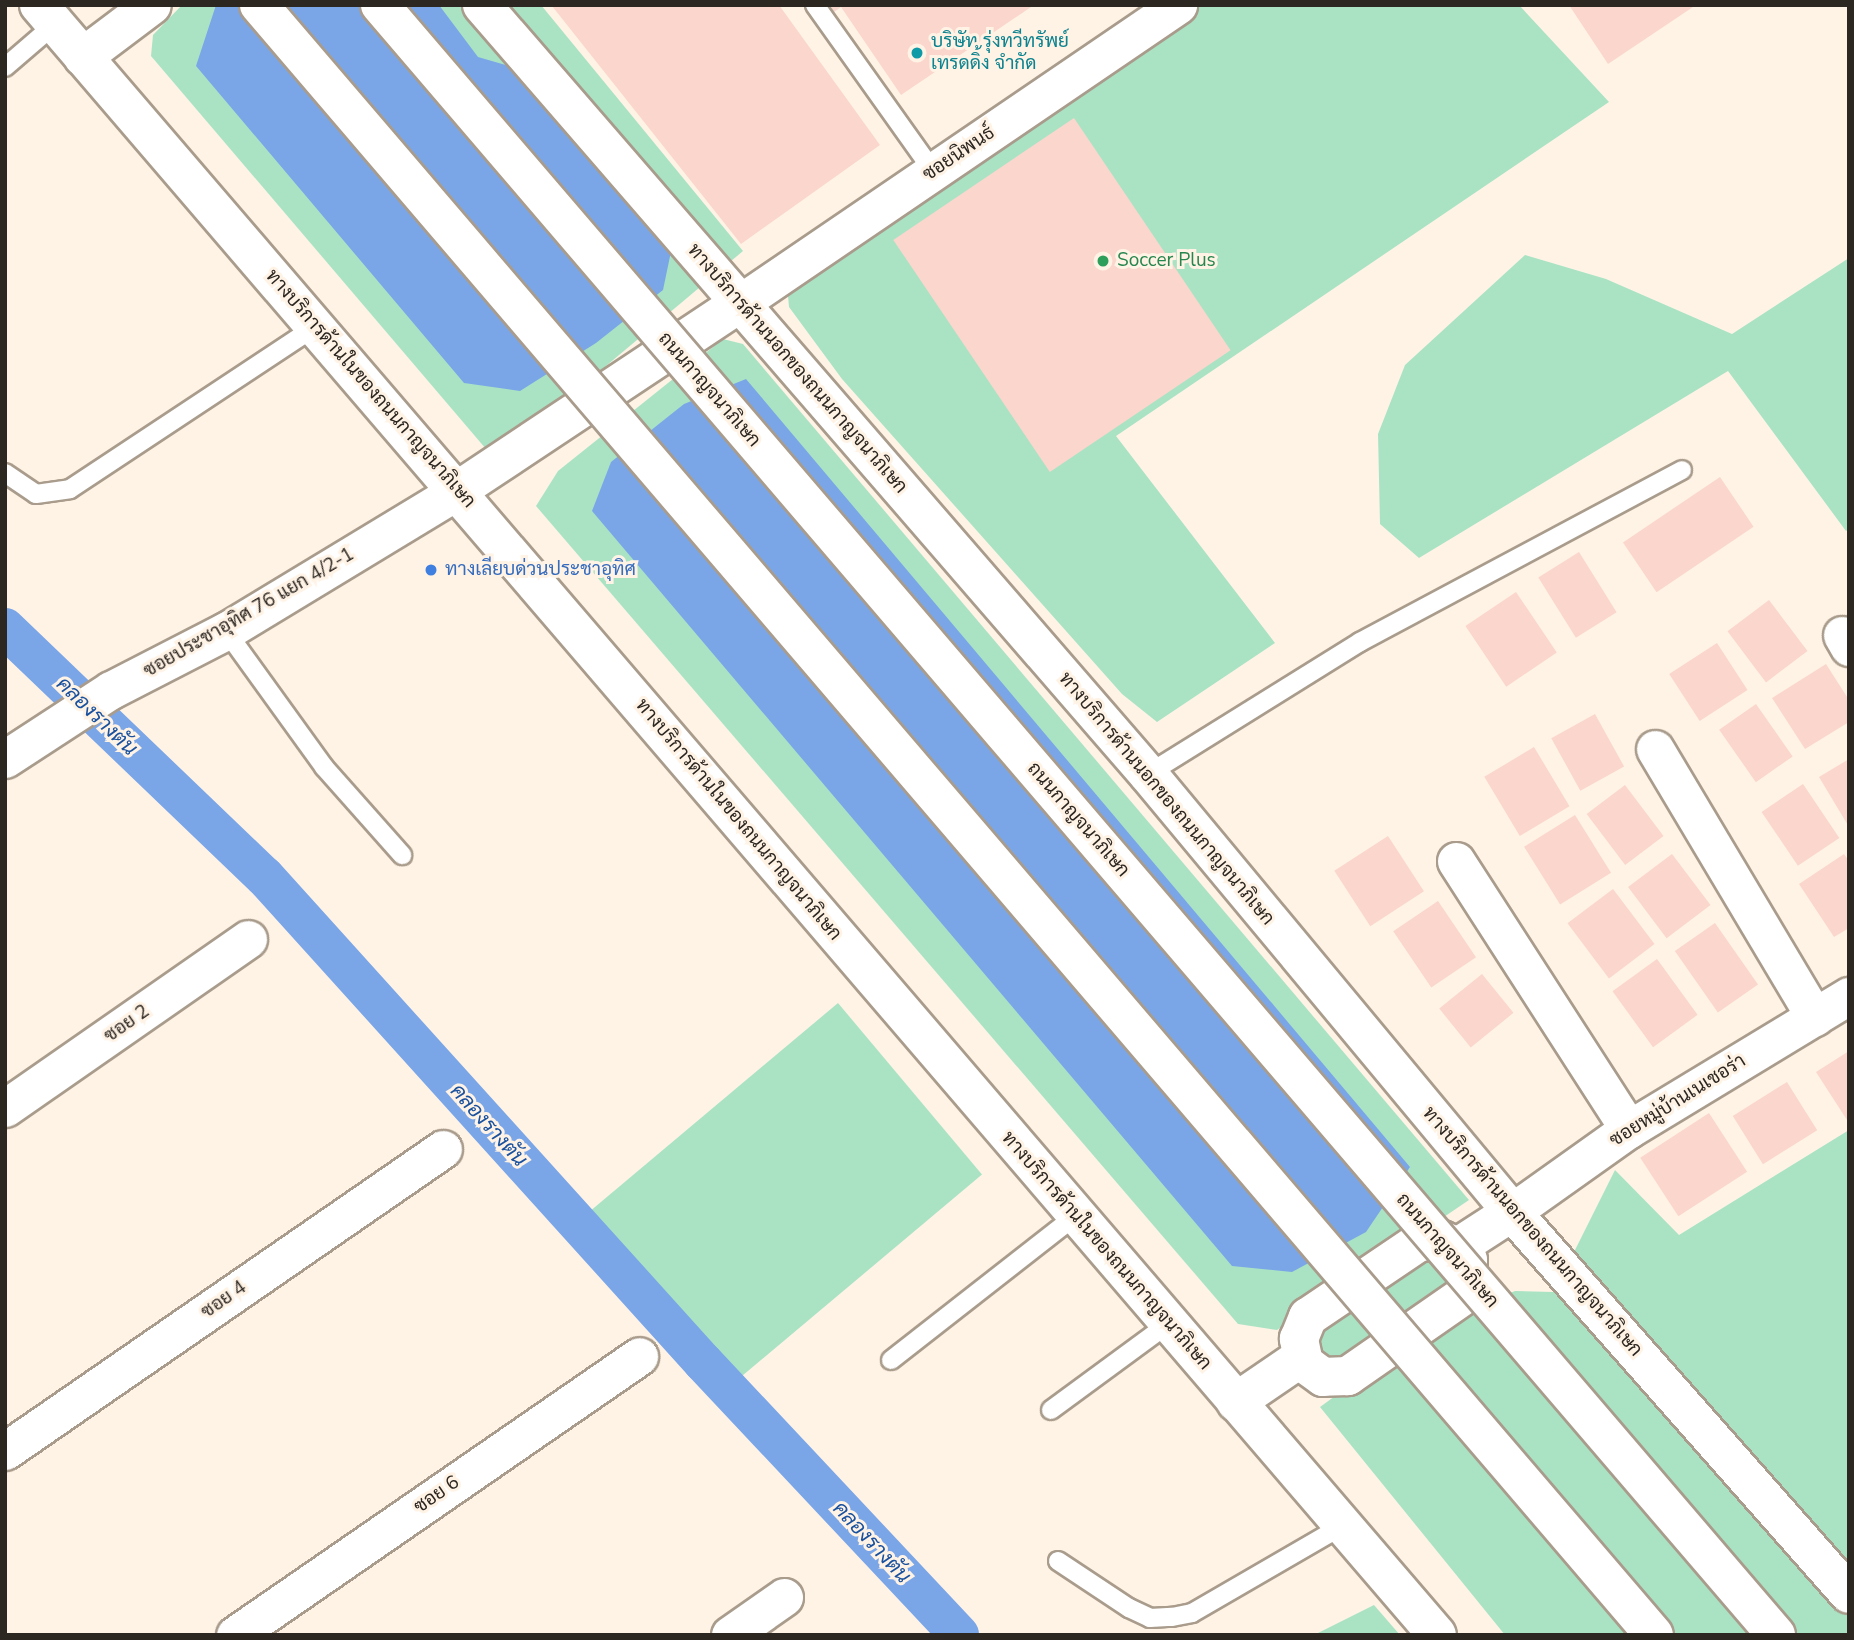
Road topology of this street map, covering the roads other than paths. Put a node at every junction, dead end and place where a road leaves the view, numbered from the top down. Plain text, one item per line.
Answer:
1 (152, 5) edge
2 (259, 5) edge
3 (380, 5) edge
4 (482, 5) edge
5 (815, 5) edge
6 (1178, 5) edge
7 (47, 15) edge
8 (83, 57) junction
9 (5, 67) edge
10 (933, 170) junction
11 (740, 303) junction
12 (316, 326) junction
13 (1682, 470) dead end
14 (5, 473) edge
15 (457, 491) junction
16 (226, 631) junction
17 (1655, 749) dead end
18 (5, 758) edge
19 (1148, 774) junction
20 (402, 855) dead end
21 (1456, 861) dead end
22 (248, 939) dead end
23 (1849, 996) edge
24 (1815, 1017) junction
25 (5, 1108) edge
26 (1629, 1129) junction
27 (443, 1149) dead end
28 (1511, 1212) junction
29 (1074, 1216) junction
30 (1458, 1247) junction
31 (1168, 1324) junction
32 (639, 1356) dead end
33 (1301, 1357) junction
34 (891, 1360) dead end
35 (1236, 1402) junction
36 (1051, 1410) dead end
37 (5, 1451) edge
38 (1342, 1526) junction
39 (1058, 1561) dead end
40 (1849, 1594) edge
41 (784, 1597) dead end
42 (235, 1635) edge
43 (730, 1635) edge
44 (1437, 1635) edge
45 (1654, 1635) edge
46 (1776, 1635) edge

1 - 8 main road
2 - 45 main road, bridge
3 - 46 main road, ถนนกาญจนาภิเษก, bridge
4 - 11 main road, ทางบริการด้านนอกของถนนกาญจนาภิเษก
5 - 10 lane
6 - 10 street, ซอยนิพนธ์
7 - 8 main road, ทางบริการด้านในของถนนกาญจนาภิเษก
7 - 9 lane
8 - 12 main road, ทางบริการด้านในของถนนกาญจนาภิเษก
10 - 11 street, ซอยนิพนธ์
11 - 15 main road
11 - 19 main road, ทางบริการด้านนอกของถนนกาญจนาภิเษก
12 - 14 lane
12 - 15 main road, ทางบริการด้านในของถนนกาญจนาภิเษก
13 - 19 lane
15 - 16 street, ซอยประชาอุทิศ 76 แยก 4/2-1
15 - 29 main road, ทางบริการด้านในของถนนกาญจนาภิเษก
16 - 18 street, ซอยประชาอุทิศ 76 แยก 4/2-1
16 - 20 lane
17 - 24 street
19 - 28 main road, ทางบริการด้านนอกของถนนกาญจนาภิเษก
21 - 26 street
22 - 25 street, ซอย 2
23 - 24 street, ซอยหมู่บ้านเนเชอร่า
24 - 26 street, ซอยหมู่บ้านเนเชอร่า
26 - 28 street, ซอยหมู่บ้านเนเชอร่า
27 - 37 street, ซอย 4
28 - 30 main road
28 - 40 main road, ทางบริการด้านนอกของถนนกาญจนาภิเษก
29 - 31 main road, ทางบริการด้านในของถนนกาญจนาภิเษก
29 - 34 lane
30 - 33 main road
30 - 33 main road
31 - 35 main road, ทางบริการด้านในของถนนกาญจนาภิเษก
31 - 36 lane
32 - 42 street, ซอย 6
33 - 35 main road
35 - 38 main road, ทางบริการด้านในของถนนกาญจนาภิเษก
38 - 39 lane
38 - 44 main road, ทางบริการด้านในของถนนกาญจนาภิเษก
41 - 43 street

